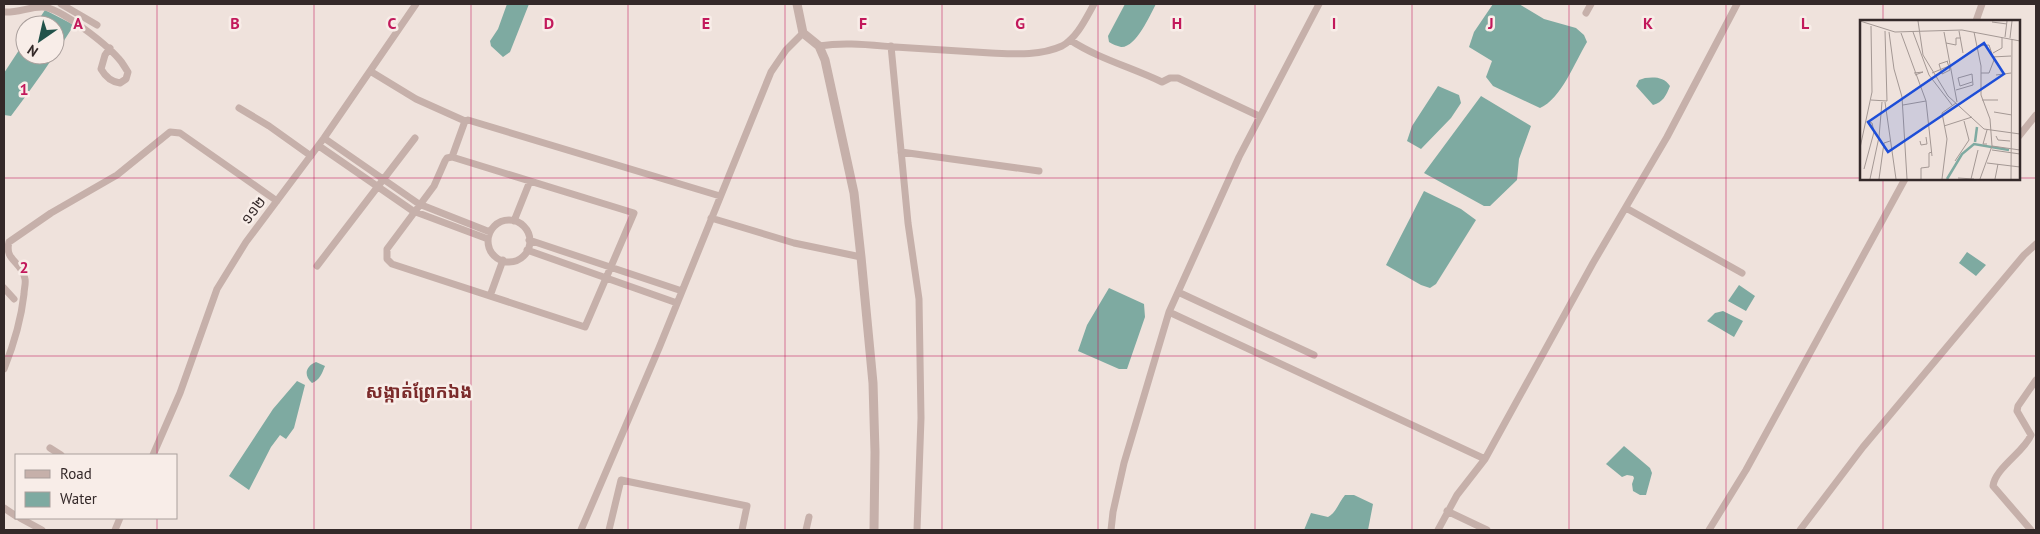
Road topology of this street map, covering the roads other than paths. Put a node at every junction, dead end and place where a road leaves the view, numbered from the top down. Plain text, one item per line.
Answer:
1 (61, 4) edge
2 (416, 4) edge
3 (797, 4) edge
4 (1094, 4) edge
5 (1319, 4) edge
6 (1591, 4) edge
7 (1737, 4) edge
8 (1982, 4) edge
9 (4, 12) edge
10 (1586, 13) dead end
11 (1976, 20) edge
12 (98, 25) dead end
13 (803, 33) junction
14 (1070, 40) junction
15 (819, 46) junction
16 (891, 46) junction
17 (110, 48) junction
18 (370, 71) junction
19 (239, 108) dead end
20 (2036, 115) edge
21 (1259, 116) junction
22 (465, 121) junction
23 (2020, 135) edge
24 (324, 138) junction
25 (415, 138) dead end
26 (318, 146) junction
27 (901, 152) junction
28 (311, 156) junction
29 (452, 157) junction
30 (1039, 172) dead end
31 (383, 180) junction
32 (1904, 180) edge
33 (530, 181) junction
34 (378, 187) junction
35 (720, 196) junction
36 (277, 201) junction
37 (419, 204) junction
38 (1626, 208) junction
39 (414, 211) junction
40 (711, 218) junction
41 (514, 221) junction
42 (489, 235) junction
43 (529, 240) junction
44 (2036, 244) edge
45 (527, 250) junction
46 (861, 257) junction
47 (503, 260) junction
48 (317, 266) dead end
49 (612, 267) junction
50 (1742, 273) dead end
51 (607, 278) junction
52 (4, 288) edge
53 (682, 291) junction
54 (1178, 292) junction
55 (490, 296) junction
56 (14, 299) dead end
57 (677, 303) junction
58 (1169, 312) junction
59 (1314, 355) dead end
60 (4, 369) edge
61 (2036, 380) edge
62 (50, 448) dead end
63 (59, 454) edge
64 (153, 454) edge
65 (1485, 459) junction
66 (4, 508) edge
67 (1448, 511) junction
68 (15, 515) edge
69 (809, 517) dead end
70 (22, 519) edge
71 (42, 530) edge
72 (581, 530) edge
73 (609, 530) edge
74 (742, 530) edge
75 (806, 530) edge
76 (874, 530) edge
77 (917, 530) edge
78 (1111, 530) edge
79 (1438, 530) edge
80 (1487, 530) edge
81 (1709, 530) edge
82 (1800, 530) edge
83 (2031, 530) edge

1 - 12 street
2 - 18 street, ១១២
3 - 13 street
4 - 14 street
5 - 21 street
6 - 10 street
7 - 38 street
8 - 11 street
9 - 17 street
13 - 15 street
13 - 35 street
14 - 16 street
14 - 21 street
15 - 16 street
15 - 46 street
16 - 27 street
17 - 17 street
18 - 22 street
18 - 24 street, ១១២
19 - 28 street
20 - 23 street
21 - 54 street
22 - 29 street
22 - 35 street
24 - 26 street, ១១២
24 - 31 street
25 - 31 street
26 - 28 street, ១១២
26 - 34 street
27 - 30 street
27 - 77 street
28 - 36 street, ១១២
29 - 33 street
29 - 37 street
31 - 34 street
31 - 37 street
32 - 81 street
33 - 41 street
33 - 49 street
34 - 39 street
34 - 48 street
35 - 40 street
36 - 60 street
36 - 64 street, ១១២
37 - 39 street
37 - 42 street
38 - 50 street
38 - 65 street
39 - 42 street
39 - 55 street
40 - 46 street
40 - 53 street
41 - 42 street
41 - 43 street
42 - 47 street
43 - 45 street
43 - 49 street
44 - 82 street
45 - 47 street
45 - 51 street
46 - 76 street
47 - 55 street
49 - 51 street
49 - 53 street
51 - 55 street
51 - 57 street
52 - 56 street
53 - 57 street
54 - 58 street
54 - 59 street
57 - 72 street
58 - 65 street
58 - 78 street
61 - 83 street
62 - 63 street
65 - 67 street
66 - 68 street
67 - 79 street
67 - 80 street
69 - 75 street
70 - 71 street
73 - 74 street

